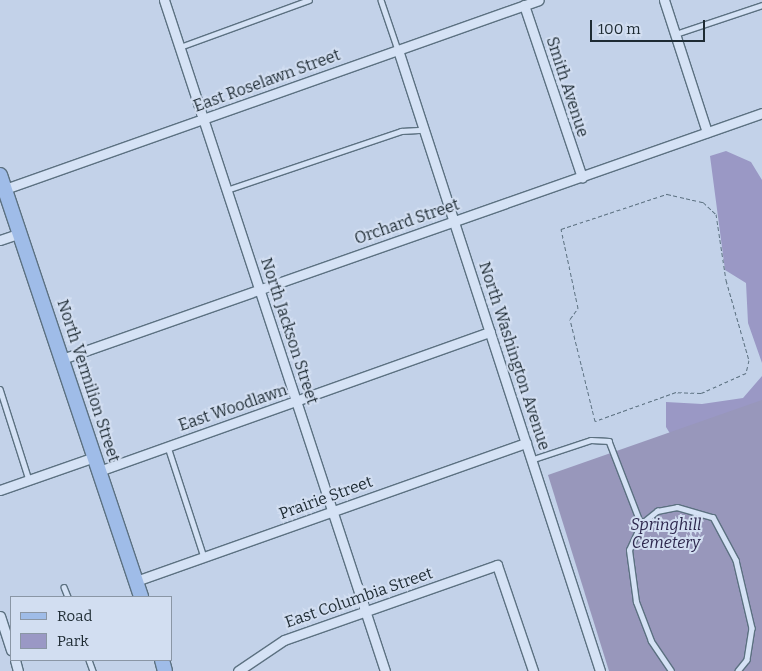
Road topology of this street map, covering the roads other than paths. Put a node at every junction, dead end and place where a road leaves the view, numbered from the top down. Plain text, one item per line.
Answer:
1 (164, 0) edge
2 (309, 0) edge
3 (381, 0) edge
4 (539, 0) edge
5 (664, 0) edge
6 (524, 5) junction
7 (762, 5) edge
8 (676, 34) junction
9 (180, 47) junction
10 (398, 50) junction
11 (762, 113) edge
12 (204, 120) junction
13 (424, 130) junction
14 (707, 132) junction
15 (0, 175) edge
16 (582, 177) junction
17 (5, 189) junction
18 (227, 190) junction
19 (455, 222) junction
20 (20, 233) junction
21 (0, 240) edge
22 (260, 290) junction
23 (490, 332) junction
24 (62, 359) junction
25 (0, 389) edge
26 (296, 402) junction
27 (526, 443) junction
28 (168, 446) junction
29 (94, 457) junction
30 (532, 460) junction
31 (99, 471) junction
32 (29, 480) junction
33 (0, 490) edge
34 (332, 511) junction
35 (641, 524) junction
36 (204, 557) junction
37 (136, 581) junction
38 (64, 587) dead end
39 (68, 596) edge
40 (141, 596) edge
41 (364, 612) junction
42 (0, 616) edge
43 (7, 627) edge
44 (10, 644) edge
45 (238, 671) edge
46 (385, 671) edge
47 (533, 671) edge
48 (600, 671) edge
49 (671, 671) edge
50 (738, 671) edge

1 - 9 street, North Jackson Street
2 - 9 lane
3 - 10 lane
4 - 6 street, East Roselawn Street
5 - 8 street
6 - 10 street, East Roselawn Street
6 - 16 street, Smith Avenue
7 - 8 lane
8 - 14 street
9 - 12 street, North Jackson Street
10 - 12 street, East Roselawn Street
10 - 13 street, North Washington Avenue
11 - 14 street, Orchard Street
12 - 17 street, East Roselawn Street
12 - 18 street, North Jackson Street
13 - 18 lane
13 - 19 street, North Washington Avenue
14 - 16 street, Orchard Street
15 - 17 main road, North Vermilion Street
16 - 19 street, Orchard Street
17 - 20 main road, North Vermilion Street
18 - 22 street, North Jackson Street
19 - 22 street, Orchard Street
19 - 23 street, North Washington Avenue
20 - 21 street
20 - 24 main road, North Vermilion Street
22 - 24 street, Orchard Street
22 - 26 street, North Jackson Street
23 - 26 street, East Woodlawn
23 - 27 street, North Washington Avenue
24 - 29 main road, North Vermilion Street
25 - 32 lane
26 - 28 street, East Woodlawn
26 - 34 street, North Jackson Street
27 - 30 street, North Washington Avenue
27 - 34 street, Prairie Street
28 - 31 street, East Woodlawn
28 - 36 lane
29 - 31 main road, North Vermilion Street
29 - 32 street
30 - 35 lane
30 - 48 street, North Washington Avenue
31 - 37 main road, North Vermilion Street
32 - 33 street
34 - 36 street, Prairie Street
34 - 41 street, North Jackson Street
35 - 49 lane
35 - 50 lane
36 - 37 street, Prairie Street
37 - 40 main road, North Vermilion Street
38 - 39 lane
41 - 45 street, East Columbia Street
41 - 46 street, North Jackson Street
41 - 47 street, East Columbia Street
42 - 43 street
43 - 44 street

